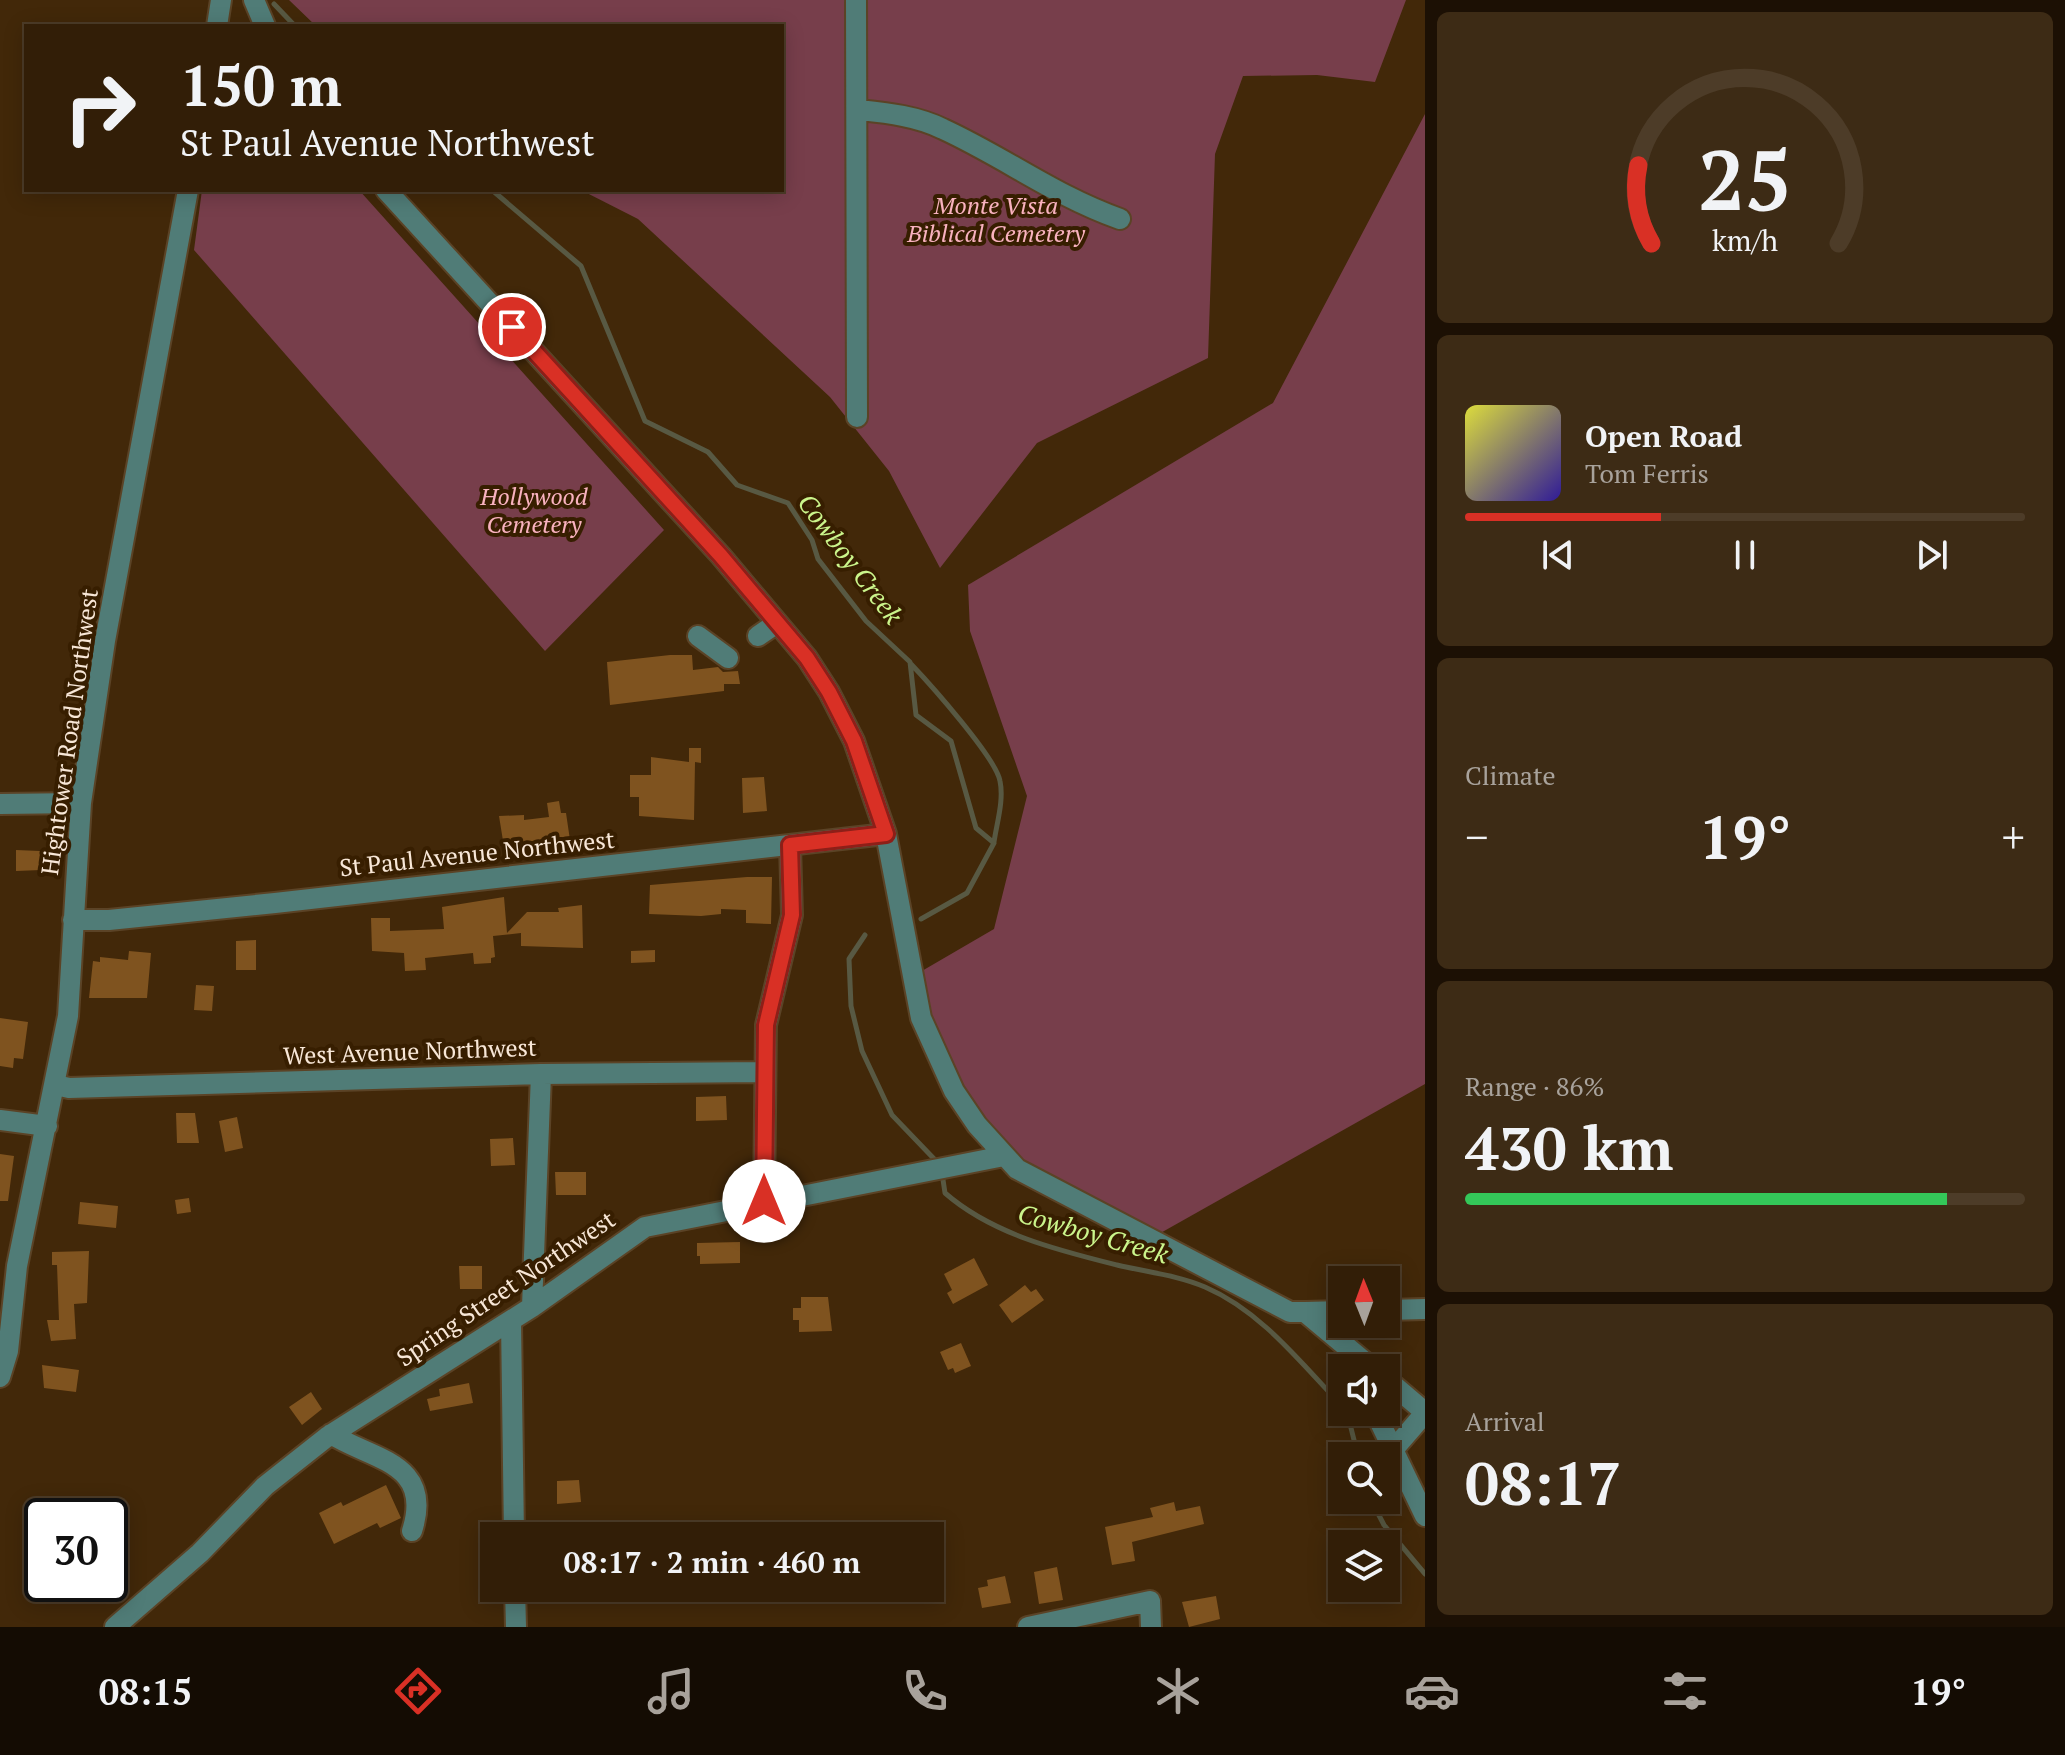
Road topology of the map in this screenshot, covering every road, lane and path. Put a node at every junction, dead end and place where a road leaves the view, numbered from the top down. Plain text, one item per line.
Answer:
1 (221, 0) edge
2 (254, 0) edge
3 (856, 0) edge
4 (217, 24) edge
5 (264, 24) edge
6 (859, 110) junction
7 (188, 192) edge
8 (388, 192) edge
9 (1120, 219) dead end
10 (857, 417) dead end
11 (745, 585) junction
12 (731, 601) dead end
13 (777, 623) junction
14 (698, 636) dead end
15 (758, 636) dead end
16 (728, 658) dead end
17 (81, 803) junction
18 (0, 804) edge
19 (886, 834) junction
20 (790, 845) junction
21 (73, 920) junction
22 (765, 1072) junction
23 (541, 1074) junction
24 (56, 1085) junction
25 (0, 1120) edge
26 (47, 1126) junction
27 (1004, 1156) junction
28 (764, 1201) junction
29 (532, 1307) junction
30 (1425, 1309) edge
31 (1400, 1310) edge
32 (1328, 1311) edge
33 (1305, 1312) junction
34 (511, 1321) junction
35 (4, 1351) edge
36 (1355, 1354) edge
37 (0, 1377) edge
38 (1400, 1396) edge
39 (1425, 1412) edge
40 (331, 1434) junction
41 (1400, 1442) edge
42 (1400, 1464) edge
43 (1425, 1516) edge
44 (514, 1522) edge
45 (412, 1531) dead end
46 (515, 1602) edge
47 (115, 1627) edge
48 (516, 1627) edge
49 (1028, 1627) edge
50 (1151, 1627) edge

1 - 4 street
2 - 5 street
3 - 6 street
6 - 9 street
6 - 10 street
7 - 17 street, Hightower Road Northwest
8 - 11 street
11 - 12 street
11 - 13 street
13 - 15 street
13 - 19 street
14 - 16 street
17 - 18 street
17 - 21 street, Hightower Road Northwest
19 - 20 street, St Paul Avenue Northwest
19 - 27 street
20 - 21 street, St Paul Avenue Northwest
20 - 22 street
21 - 24 street, Hightower Road Northwest
22 - 23 street, West Avenue Northwest
22 - 28 street
23 - 24 street, West Avenue Northwest
23 - 29 street
24 - 26 street, Hightower Road Northwest
25 - 26 street
26 - 35 street, Hightower Road Northwest
27 - 28 street, Spring Street Northwest
27 - 33 street
28 - 29 street, Spring Street Northwest
29 - 34 street, Spring Street Northwest
30 - 31 street
32 - 33 street
33 - 36 street
34 - 40 street, Spring Street Northwest
34 - 44 street
35 - 37 street, Hightower Road Northwest
38 - 39 street
39 - 41 street
40 - 45 street
40 - 47 street, Spring Street Northwest
42 - 43 street
46 - 48 street
49 - 50 street

